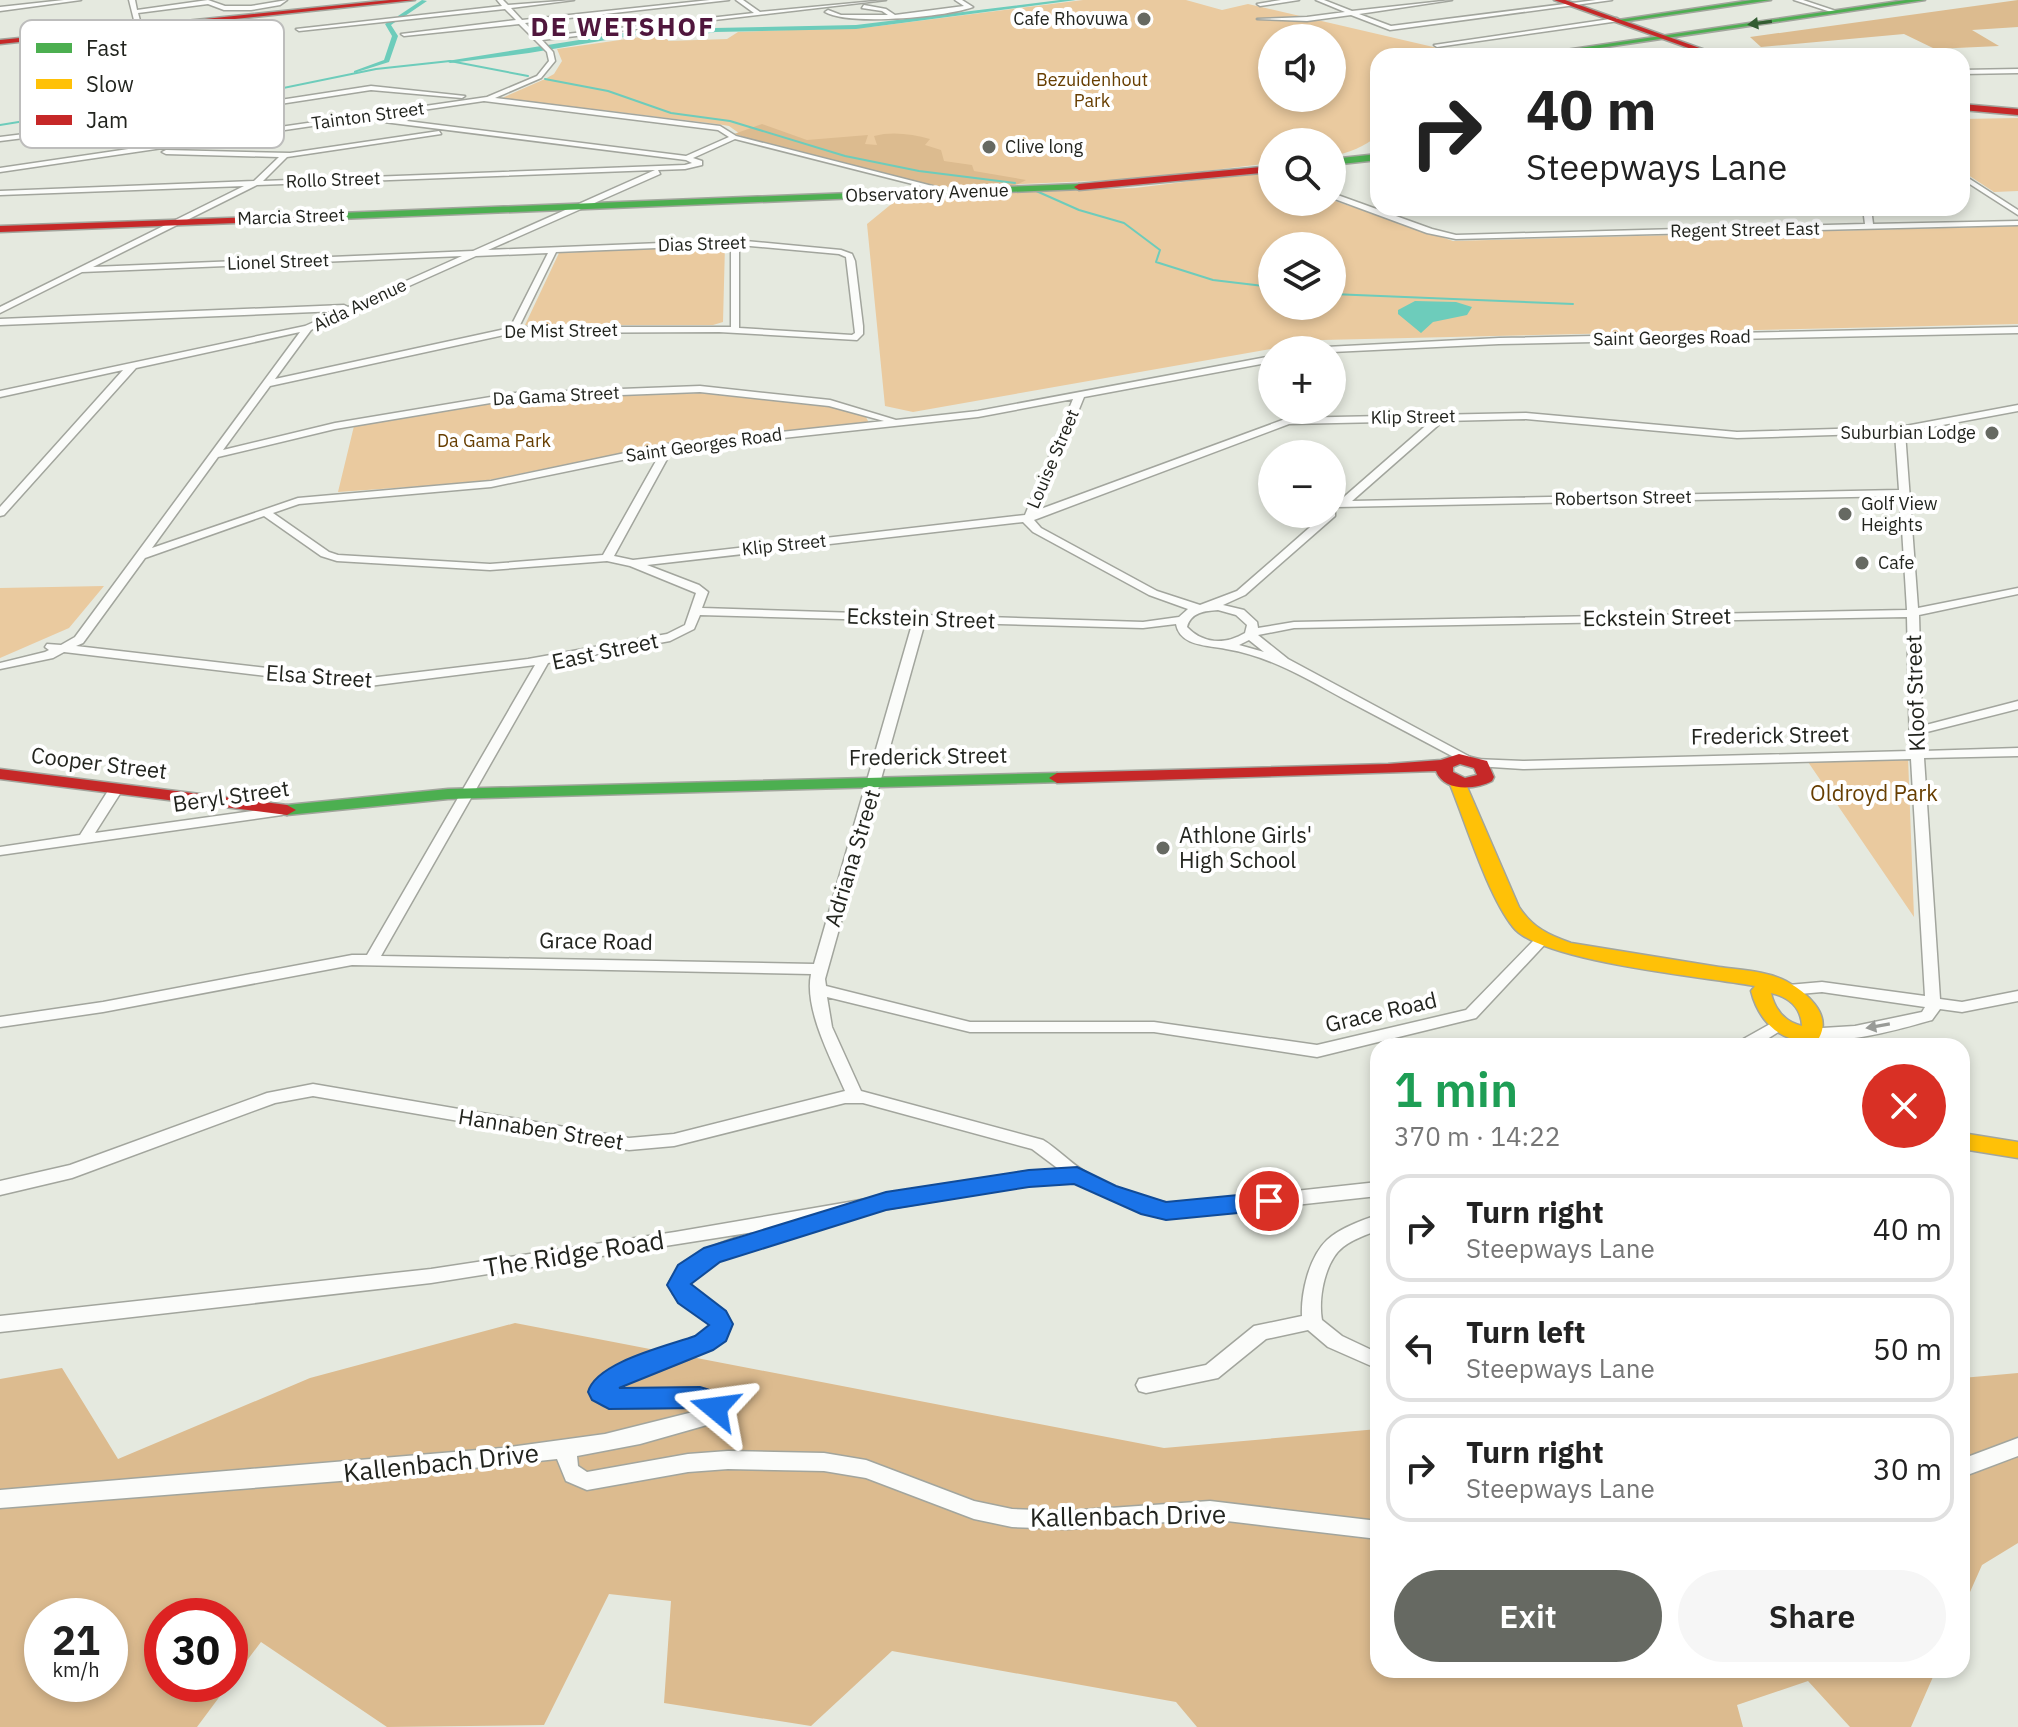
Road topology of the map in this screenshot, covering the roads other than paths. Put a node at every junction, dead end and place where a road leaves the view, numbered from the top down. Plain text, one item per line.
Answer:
1 (78, 0) edge
2 (132, 0) edge
3 (166, 0) edge
4 (284, 0) edge
5 (387, 0) edge
6 (411, 0) edge
7 (500, 0) edge
8 (571, 0) edge
9 (726, 0) edge
10 (739, 0) edge
11 (883, 0) edge
12 (959, 0) edge
13 (1296, 0) edge
14 (1319, 0) edge
15 (1449, 0) edge
16 (1609, 0) edge
17 (1767, 0) edge
18 (1797, 0) edge
19 (1921, 0) edge
20 (209, 1) edge
21 (1565, 2) edge
22 (852, 3) junction
23 (1260, 4) dead end
24 (507, 7) junction
25 (224, 8) junction
26 (0, 9) edge
27 (1693, 10) junction
28 (160, 12) junction
29 (828, 12) dead end
30 (1836, 12) junction
31 (1350, 13) junction
32 (759, 14) junction
33 (894, 17) junction
34 (1260, 19) dead end
35 (137, 20) edge
36 (142, 20) edge
37 (161, 20) edge
38 (163, 20) edge
39 (1617, 20) junction
40 (521, 22) junction
41 (299, 29) dead end
42 (404, 34) dead end
43 (20, 38) edge
44 (537, 39) junction
45 (0, 41) edge
46 (1437, 45) dead end
47 (1695, 45) edge
48 (1650, 48) edge
49 (2018, 71) edge
50 (1970, 72) edge
51 (484, 99) junction
52 (284, 101) edge
53 (1970, 112) edge
54 (2018, 114) edge
55 (358, 117) junction
56 (284, 128) edge
57 (456, 130) junction
58 (20, 136) edge
59 (734, 137) junction
60 (0, 139) edge
61 (137, 148) edge
62 (151, 148) edge
63 (131, 151) junction
64 (1370, 154) edge
65 (285, 155) junction
66 (687, 158) junction
67 (1346, 159) edge
68 (666, 168) junction
69 (0, 170) edge
70 (1258, 170) edge
71 (1970, 181) edge
72 (258, 182) junction
73 (952, 192) junction
74 (0, 193) edge
75 (1346, 200) edge
76 (581, 206) junction
77 (1370, 208) edge
78 (2018, 213) edge
79 (1396, 216) edge
80 (1868, 216) edge
81 (177, 222) junction
82 (2018, 223) edge
83 (1869, 227) junction
84 (1, 229) edge
85 (735, 242) junction
86 (553, 250) junction
87 (475, 254) junction
88 (82, 270) junction
89 (352, 307) junction
90 (0, 310) edge
91 (0, 322) edge
92 (308, 328) junction
93 (513, 330) junction
94 (735, 330) junction
95 (2018, 330) edge
96 (859, 334) joint
97 (1346, 349) edge
98 (1258, 362) edge
99 (133, 365) junction
100 (267, 384) junction
101 (0, 394) edge
102 (1079, 397) junction
103 (2018, 408) edge
104 (1441, 417) junction
105 (899, 423) junction
106 (1900, 430) junction
107 (668, 447) junction
108 (216, 455) junction
109 (1904, 493) junction
110 (1346, 501) edge
111 (1346, 504) edge
112 (265, 512) junction
113 (0, 513) edge
114 (1027, 518) junction
115 (1316, 528) edge
116 (142, 555) junction
117 (607, 558) junction
118 (633, 563) junction
119 (2018, 591) edge
120 (1153, 593) junction
121 (1241, 593) junction
122 (1204, 608) junction
123 (698, 611) junction
124 (1913, 613) junction
125 (1243, 614) junction
126 (920, 618) junction
127 (1182, 619) junction
128 (1143, 625) junction
129 (1294, 625) junction
130 (1185, 634) junction
131 (1251, 634) junction
132 (1227, 645) junction
133 (62, 646) junction
134 (544, 660) junction
135 (1284, 662) junction
136 (1, 666) edge
137 (2018, 705) edge
138 (1917, 731) junction
139 (1425, 738) junction
140 (2018, 752) edge
141 (1917, 756) junction
142 (1477, 769) junction
143 (1449, 772) junction
144 (0, 774) edge
145 (875, 781) junction
146 (116, 789) junction
147 (469, 793) junction
148 (287, 810) junction
149 (1474, 815) junction
150 (84, 840) junction
151 (0, 851) edge
152 (1542, 940) junction
153 (372, 959) junction
154 (819, 969) junction
155 (1722, 973) junction
156 (1784, 988) junction
157 (818, 989) junction
158 (2018, 996) edge
159 (1766, 1008) junction
160 (1930, 1009) junction
161 (0, 1022) edge
162 (1802, 1036) edge
163 (1374, 1038) edge
164 (1370, 1039) edge
165 (855, 1096) junction
166 (1970, 1142) edge
167 (2018, 1150) edge
168 (1077, 1175) junction
169 (0, 1188) edge
170 (1370, 1190) edge
171 (886, 1201) junction
172 (1370, 1226) edge
173 (1312, 1322) junction
174 (0, 1324) edge
175 (1370, 1357) edge
176 (1146, 1385) dead end
177 (2018, 1447) edge
178 (567, 1451) junction
179 (1970, 1465) edge
180 (0, 1499) edge
181 (1370, 1529) edge

1 - 26 street
2 - 35 street
3 - 28 street
4 - 25 street
5 - 37 main road
6 - 38 main road
7 - 24 street
8 - 24 street
9 - 40 street
10 - 32 street
11 - 22 street
12 - 33 street
13 - 23 street
14 - 31 street
15 - 31 street
16 - 21 street
17 - 27 main road
18 - 30 street
19 - 30 main road
20 - 25 street
20 - 28 street
21 - 31 street
21 - 39 main road
22 - 32 street
22 - 33 street
24 - 40 street
24 - 41 street
25 - 28 street
27 - 39 main road
27 - 47 main road
28 - 36 street
29 - 33 street
30 -> 47 main road
31 - 34 street
32 - 44 street
39 - 46 street
39 - 47 main road
40 - 42 street
40 - 44 street
43 - 45 main road
44 - 51 street
47 - 48 main road
49 - 50 street
51 - 52 street
51 - 55 street, Tainton Street
51 - 59 street, Tainton Street
53 - 54 main road
55 - 56 street, Tainton Street
55 - 57 street
57 - 65 street
57 - 66 street
58 - 60 street
59 - 66 street, Aida Avenue
59 - 73 street, Tainton Street
61 - 63 street
62 - 63 street, Tainton Street
63 - 65 street
63 - 69 street, Tainton Street
64 - 67 main road
65 - 72 street
66 - 68 street, Aida Avenue
68 - 72 street, Rollo Street
68 - 76 street, Aida Avenue
70 - 73 main road, Observatory Avenue
71 - 78 street
72 - 74 street, Rollo Street
72 - 81 street
73 - 76 main road, Observatory Avenue
75 - 77 street, Regent Street East
76 - 81 main road, Marcia Street
76 - 87 street, Aida Avenue
79 - 83 street, Regent Street East
80 - 83 street
81 - 84 main road, Marcia Street
81 - 88 street
82 - 83 street, Regent Street East
85 - 86 street, Dias Street
85 - 94 street
85 - 96 street, Dias Street
86 - 87 street, Dias Street
86 - 93 street
87 - 88 street, Lionel Street
87 - 89 street, Aida Avenue
88 - 90 street
89 - 91 street
89 - 92 street, Aida Avenue
92 - 99 street
92 - 100 street, Aida Avenue
93 - 94 street, De Mist Street
93 - 100 street, De Mist Street
94 - 96 street, De Mist Street
95 - 97 street, Saint Georges Road
98 - 102 street, Saint Georges Road
99 - 101 street
99 - 113 street
100 - 108 street, Aida Avenue
102 - 105 street, Saint Georges Road
102 - 114 street, Louise Street
103 - 106 street, Klip Street
104 - 106 street, Klip Street
104 - 110 street, Eckstein Street
104 - 114 street, Klip Street
105 - 107 street, Saint Georges Road
105 - 108 street, Da Gama Street
106 - 109 street, Kloof Street
107 - 112 street, Saint Georges Road
107 - 117 street
108 - 116 street, Aida Avenue
109 - 111 street, Robertson Street
109 - 124 street, Kloof Street
112 - 116 street, Saint Georges Road
112 - 117 street
114 - 118 street, Klip Street
114 - 120 street, Louise Street
115 - 121 street, Eckstein Street
116 - 133 street, Aida Avenue
117 - 118 street
118 - 123 street
119 - 124 street, Eckstein Street
120 - 122 street, Louise Street
120 - 127 street, Louise Street
121 - 122 street, Eckstein Street
121 - 125 street
122 - 125 street, Louise Street
122 - 127 street, Eckstein Street
123 - 126 street, Eckstein Street
123 - 134 street, East Street
124 - 129 street, Eckstein Street
124 - 138 street, Kloof Street
125 - 129 street, Eckstein Street
125 - 131 street
126 - 128 street, Eckstein Street
126 - 145 street, Adriana Street
127 - 128 street, Eckstein Street
127 - 130 street
128 - 130 street, Eckstein Street
129 - 131 street, Eckstein Street
130 - 132 street, Eckstein Street
131 - 132 street, Eckstein Street
131 - 135 street
132 - 135 street
133 - 134 street, Elsa Street
133 - 136 street
134 - 147 street, East Street
135 - 139 street
137 - 138 street
138 - 141 street, Kloof Street
139 - 142 street
139 - 143 street
140 - 141 street, Frederick Street
141 - 142 street, Frederick Street
141 - 160 street, Kloof Street
142 - 143 main road, Frederick Street
142 - 149 main road
143 - 145 main road, Frederick Street
143 - 149 main road
144 - 146 main road, Cooper Street
145 - 147 main road, Frederick Street
145 - 154 street, Adriana Street
146 - 148 main road, Cooper Street
146 - 150 street
147 - 148 main road, Beryl Street
147 - 153 street, East Street
148 - 150 street, Beryl Street
149 - 152 main road
150 - 151 street, Beryl Street
152 - 155 main road
152 - 163 street, Grace Road
153 - 154 street, Grace Road
153 - 161 street, Grace Road
154 - 157 street, Adriana Street
155 - 156 main road
155 - 159 main road
156 - 159 main road
156 - 160 street
156 - 162 main road
157 - 164 street, Grace Road
157 - 165 street, Adriana Street
158 - 160 street
159 - 162 main road
160 -> 162 street
165 - 168 street, Hannaben Street
165 - 169 street, Hannaben Street
166 - 167 main road
168 - 170 street, The Ridge Road
168 - 171 street, The Ridge Road
171 - 174 street, The Ridge Road
171 - 178 street
172 - 173 street
173 - 175 street
173 - 176 street
177 - 179 street
178 - 180 street, Kallenbach Drive
178 - 181 street, Kallenbach Drive

